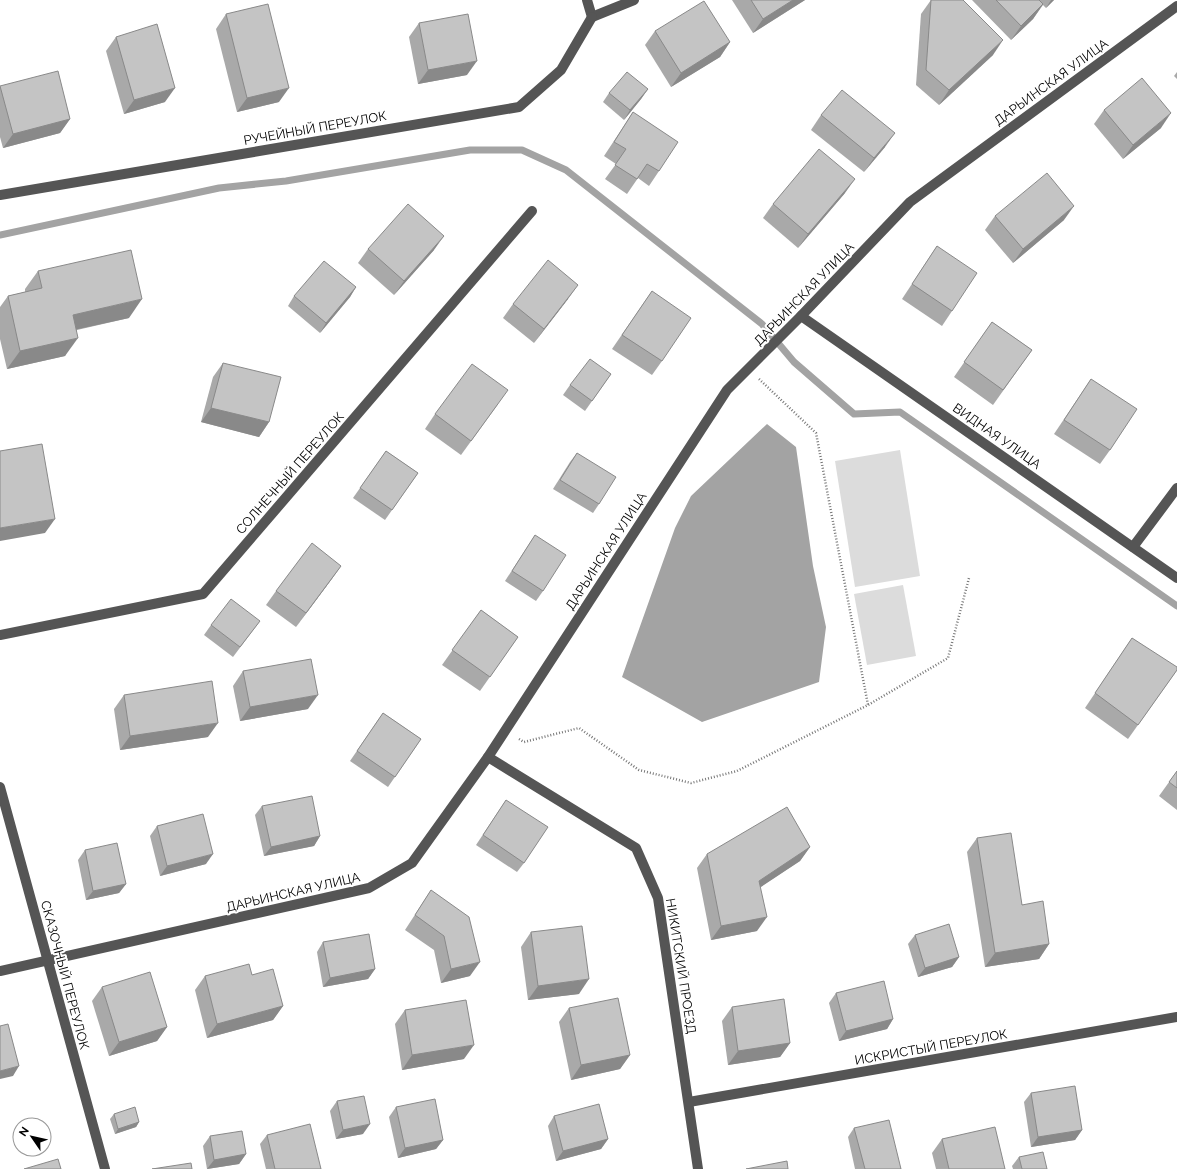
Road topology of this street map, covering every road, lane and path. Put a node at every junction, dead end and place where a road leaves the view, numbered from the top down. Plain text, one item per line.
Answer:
1 (587, 0) edge
2 (634, 0) edge
3 (1177, 6) edge
4 (592, 18) junction
5 (0, 195) edge
6 (532, 212) dead end
7 (801, 316) junction
8 (748, 369) junction
9 (1177, 488) edge
10 (1134, 547) junction
11 (969, 578) dead end
12 (1177, 578) edge
13 (0, 635) edge
14 (868, 705) junction
15 (506, 729) junction
16 (488, 757) junction
17 (0, 787) edge
18 (47, 961) junction
19 (0, 971) edge
20 (1177, 1017) edge
21 (689, 1102) junction
22 (105, 1169) edge
23 (698, 1169) edge

1 - 4 street
2 - 4 street
3 - 7 street, ДАРЬИНСКАЯ УЛИЦА
4 - 5 street, РУЧЕЙНЫЙ ПЕРЕУЛОК
6 - 13 street, СОЛНЕЧНЫЙ ПЕРЕУЛОК
7 - 8 street, ДАРЬИНСКАЯ УЛИЦА
7 - 10 street, ВИДНАЯ УЛИЦА
8 - 14 path
8 - 15 street, ДАРЬИНСКАЯ УЛИЦА
9 - 10 street
10 - 12 street, ВИДНАЯ УЛИЦА
11 - 14 path
14 - 15 path
15 - 16 street, ДАРЬИНСКАЯ УЛИЦА
16 - 18 street, ДАРЬИНСКАЯ УЛИЦА
16 - 21 street, НИКИТСКИЙ ПРОЕЗД
17 - 18 street, СКАЗОЧНЫЙ ПЕРЕУЛОК
18 - 19 street, ДАРЬИНСКАЯ УЛИЦА
18 - 22 street, СКАЗОЧНЫЙ ПЕРЕУЛОК
20 - 21 street, ИСКРИСТЫЙ ПЕРЕУЛОК
21 - 23 street, НИКИТСКИЙ ПРОЕЗД

